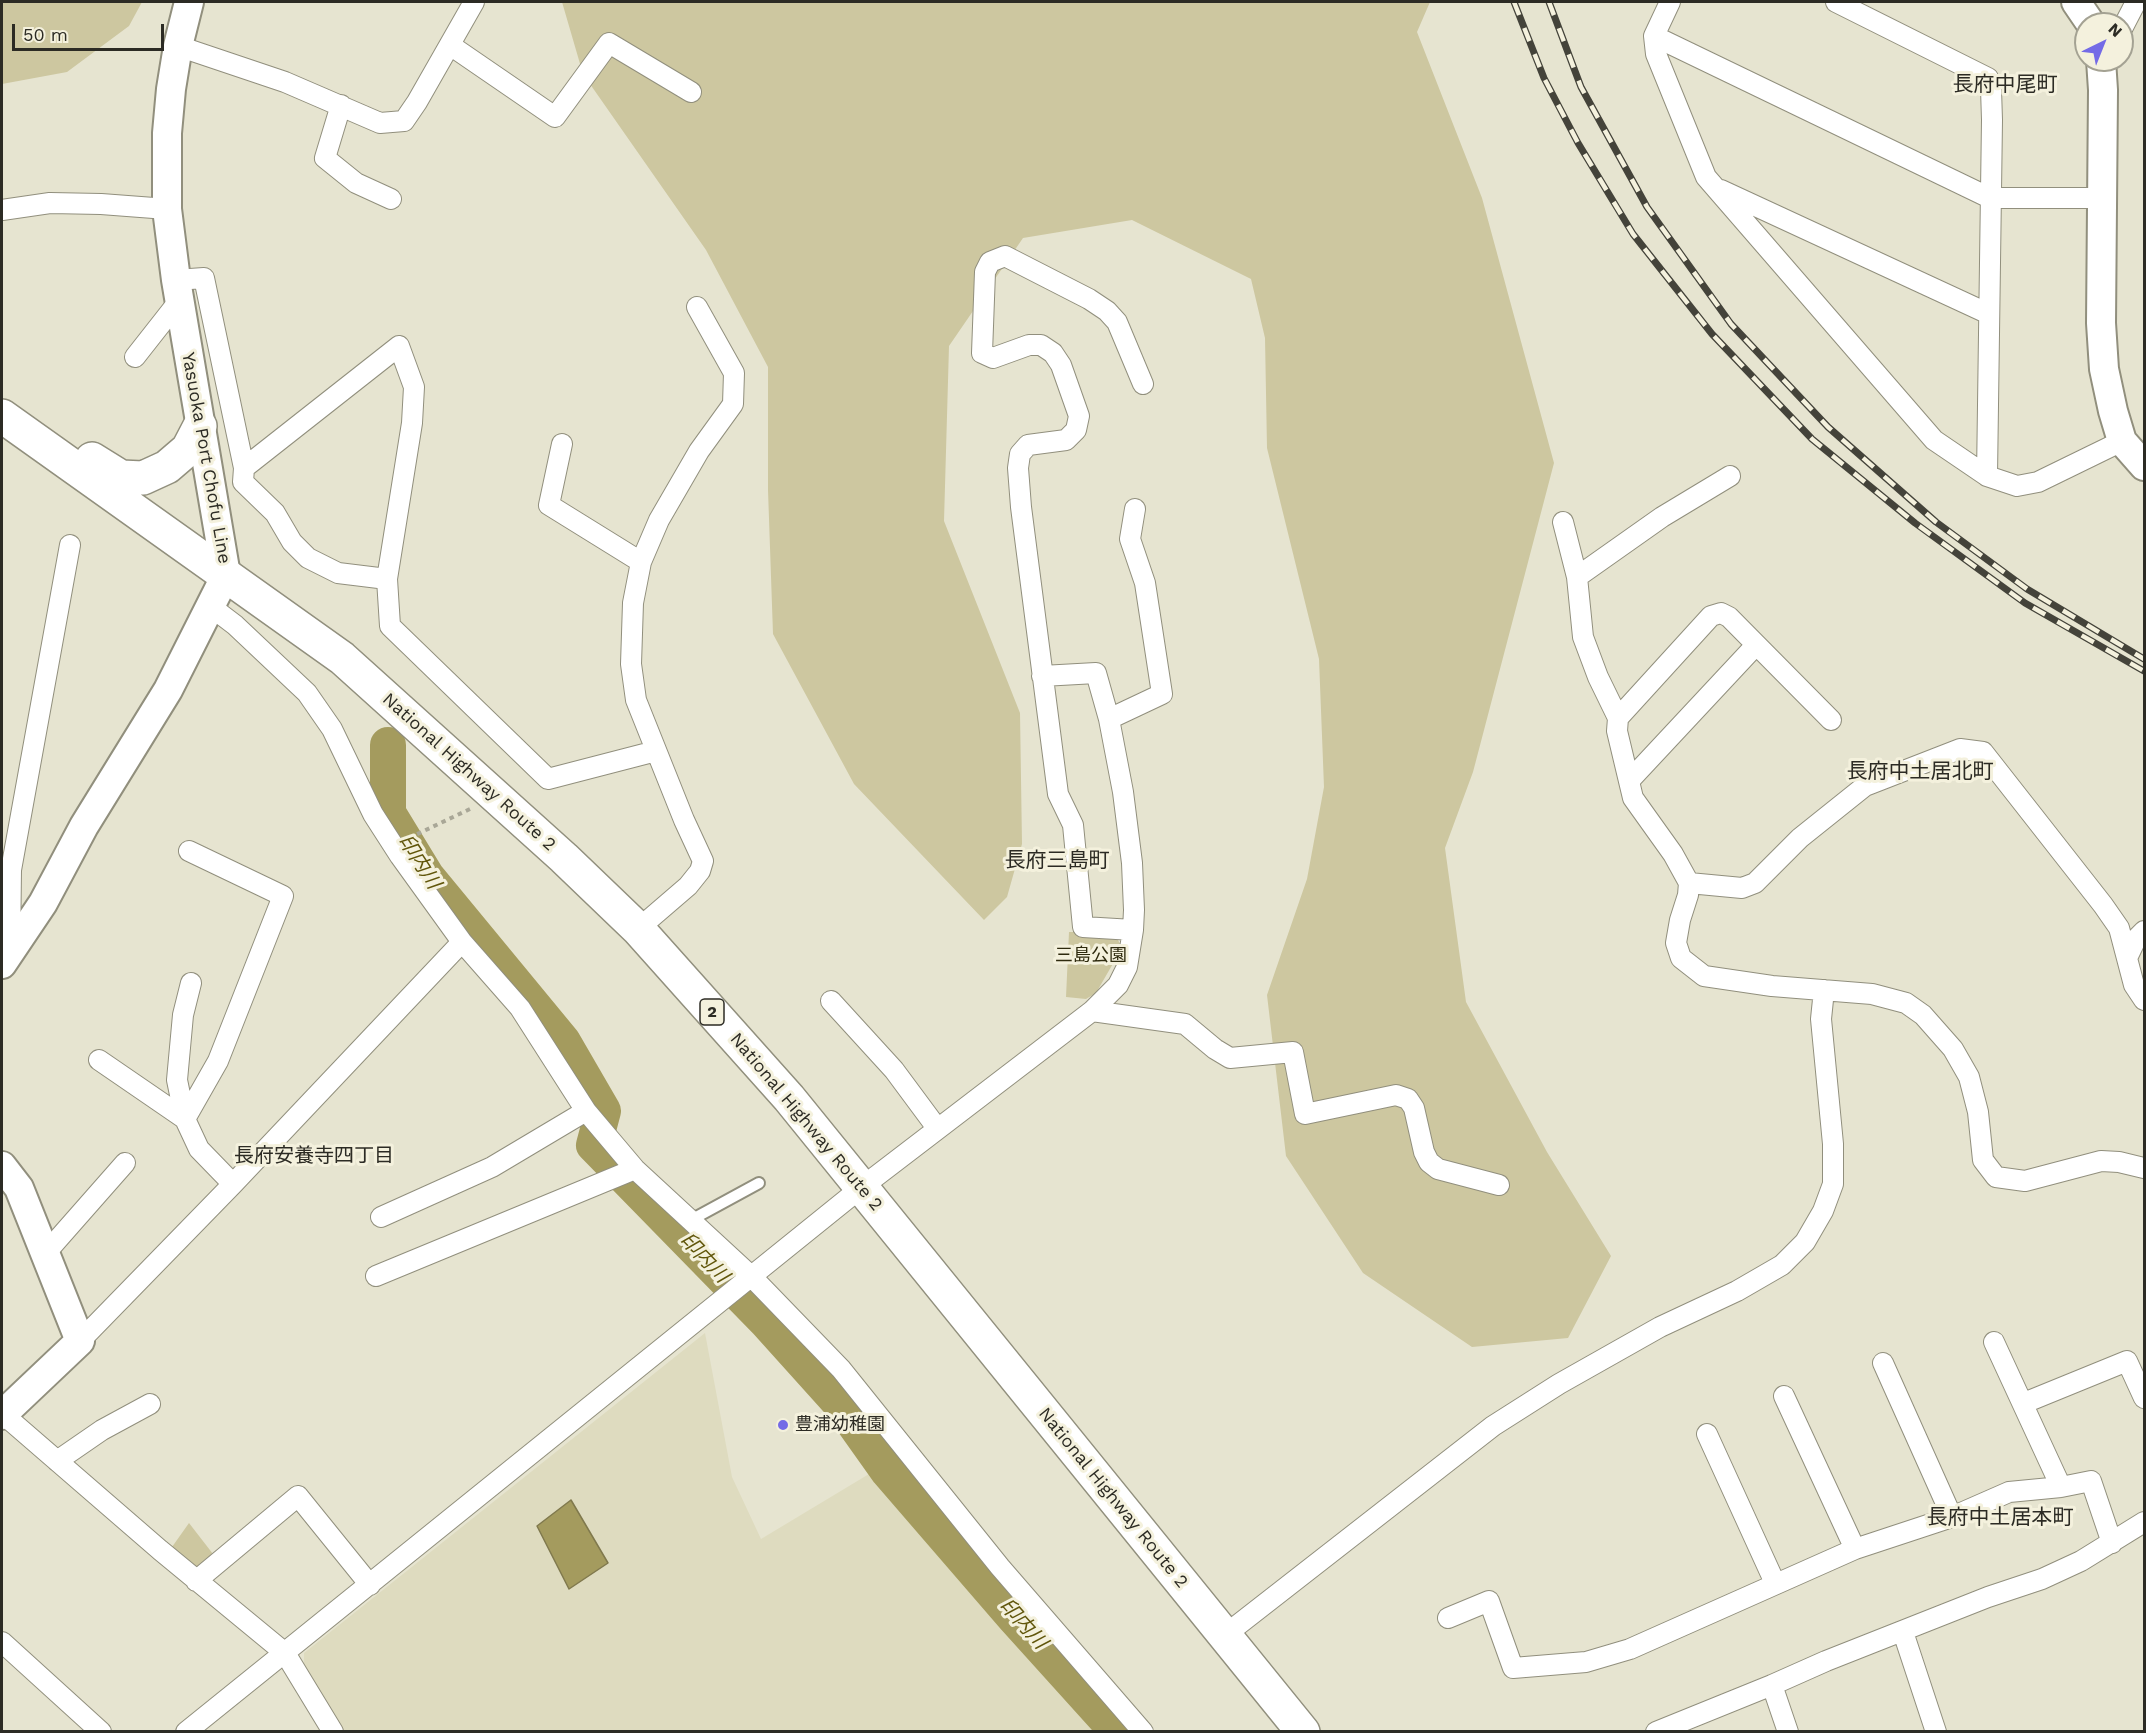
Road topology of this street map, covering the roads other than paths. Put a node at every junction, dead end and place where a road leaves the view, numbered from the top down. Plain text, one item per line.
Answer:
1 (189, 2) edge
2 (474, 2) edge
3 (1670, 2) edge
4 (1836, 2) edge
5 (1654, 36) junction
6 (450, 45) junction
7 (178, 46) junction
8 (2102, 72) edge
9 (691, 92) dead end
10 (341, 105) junction
11 (1713, 186) junction
12 (1990, 198) junction
13 (2103, 198) junction
14 (391, 199) dead end
15 (168, 209) junction
16 (2, 210) edge
17 (178, 291) junction
18 (697, 307) dead end
19 (1989, 314) junction
20 (135, 357) dead end
21 (1143, 384) dead end
22 (4, 417) edge
23 (200, 426) junction
24 (2122, 441) junction
25 (562, 444) dead end
26 (2145, 466) edge
27 (244, 468) junction
28 (1730, 476) dead end
29 (1987, 476) junction
30 (1135, 509) dead end
31 (1563, 522) dead end
32 (70, 545) dead end
33 (641, 562) junction
34 (226, 575) junction
35 (1577, 577) junction
36 (381, 578) junction
37 (210, 606) junction
38 (1756, 645) junction
39 (1042, 676) junction
40 (1618, 718) junction
41 (1109, 719) junction
42 (1831, 720) dead end
43 (656, 751) junction
44 (1629, 781) junction
45 (189, 851) dead end
46 (1689, 883) junction
47 (638, 929) junction
48 (1133, 930) junction
49 (2145, 931) edge
50 (462, 942) junction
51 (2127, 958) junction
52 (6, 959) edge
53 (191, 983) dead end
54 (1824, 990) junction
55 (831, 1000) dead end
56 (2145, 1000) edge
57 (1092, 1011) junction
58 (99, 1060) dead end
59 (185, 1119) junction
60 (595, 1122) junction
61 (937, 1128) junction
62 (125, 1163) dead end
63 (2, 1166) edge
64 (2145, 1168) edge
65 (627, 1173) junction
66 (759, 1183) dead end
67 (233, 1184) junction
68 (1499, 1185) dead end
69 (862, 1187) junction
70 (381, 1218) dead end
71 (691, 1220) junction
72 (44, 1255) junction
73 (376, 1276) dead end
74 (744, 1282) junction
75 (80, 1341) junction
76 (1995, 1342) dead end
77 (1882, 1363) dead end
78 (1784, 1396) dead end
79 (2145, 1398) edge
80 (2024, 1403) junction
81 (150, 1404) dead end
82 (2, 1415) edge
83 (1707, 1434) dead end
84 (57, 1461) junction
85 (2061, 1487) junction
86 (1952, 1517) junction
87 (2145, 1522) edge
88 (2112, 1543) junction
89 (1855, 1549) junction
90 (196, 1581) junction
91 (1775, 1583) junction
92 (369, 1585) junction
93 (1448, 1618) dead end
94 (1903, 1632) junction
95 (1225, 1635) junction
96 (2, 1642) edge
97 (285, 1653) junction
98 (1772, 1685) junction
99 (101, 1731) edge
100 (186, 1731) edge
101 (333, 1731) edge
102 (1143, 1731) edge
103 (1303, 1731) edge
104 (1656, 1731) edge
105 (1788, 1731) edge
106 (1936, 1731) edge

1 - 7 main road, Yasuoka Port Chofu Line
2 - 6 street
3 - 5 street
4 - 12 street
5 - 11 street
5 - 12 street
6 - 9 street
6 - 10 street
7 - 10 street
7 - 15 main road, Yasuoka Port Chofu Line
8 - 13 main road
10 - 14 street
11 - 19 street
11 - 29 street
12 - 13 street
12 - 19 street
13 - 24 main road
15 - 16 street
15 - 17 main road, Yasuoka Port Chofu Line
17 - 20 street
17 - 23 main road, Yasuoka Port Chofu Line
17 - 27 street
18 - 33 street
19 - 29 street
21 - 39 street
22 - 23 highway
22 - 34 highway, National Highway Route 2 / 2
23 - 34 main road, Yasuoka Port Chofu Line
24 - 26 main road
24 - 29 street
25 - 33 street
27 - 36 street
27 - 36 street
28 - 35 street
30 - 41 street
31 - 35 street
32 - 52 street
33 - 43 street
34 - 37 main road, Yasuoka Port Chofu Line
34 - 47 highway, National Highway Route 2 / 2
35 - 40 street
36 - 43 street
37 - 50 street
37 - 52 main road, Yasuoka Port Chofu Line
38 - 40 street
38 - 42 street
38 - 44 street
39 - 41 street
39 - 48 street
40 - 44 street
41 - 48 street
43 - 47 street
44 - 46 street
45 - 59 street
46 - 51 street
46 - 54 street
47 - 69 highway, National Highway Route 2 / 2
48 - 57 street
49 - 51 street
50 - 60 street
50 - 67 street
51 - 56 street
53 - 59 street
54 - 64 street
54 - 95 street
55 - 61 street
57 - 61 street
57 - 68 street
58 - 59 street
59 - 67 street
60 - 65 street
60 - 70 street
61 - 69 street
62 - 72 street
63 - 72 main road
65 - 71 street
65 - 73 street
66 - 71 lane
67 - 75 street
69 - 74 street
69 - 95 highway, National Highway Route 2 / 2
71 - 74 street
72 - 75 main road
74 - 92 street
74 - 102 street
75 - 82 main road
76 - 80 street
77 - 86 street
78 - 89 street
79 - 80 street
80 - 85 street
81 - 84 street
82 - 84 street
83 - 91 street
84 - 90 street
85 - 86 street
85 - 88 street
86 - 89 street
87 - 88 street
88 - 94 street
89 - 91 street
90 - 92 street
90 - 97 street
91 - 93 street
92 - 97 street
94 - 98 street
94 - 106 street
95 - 103 highway, National Highway Route 2 / 2
96 - 99 street
97 - 100 street
97 - 101 street
98 - 104 street
98 - 105 street

